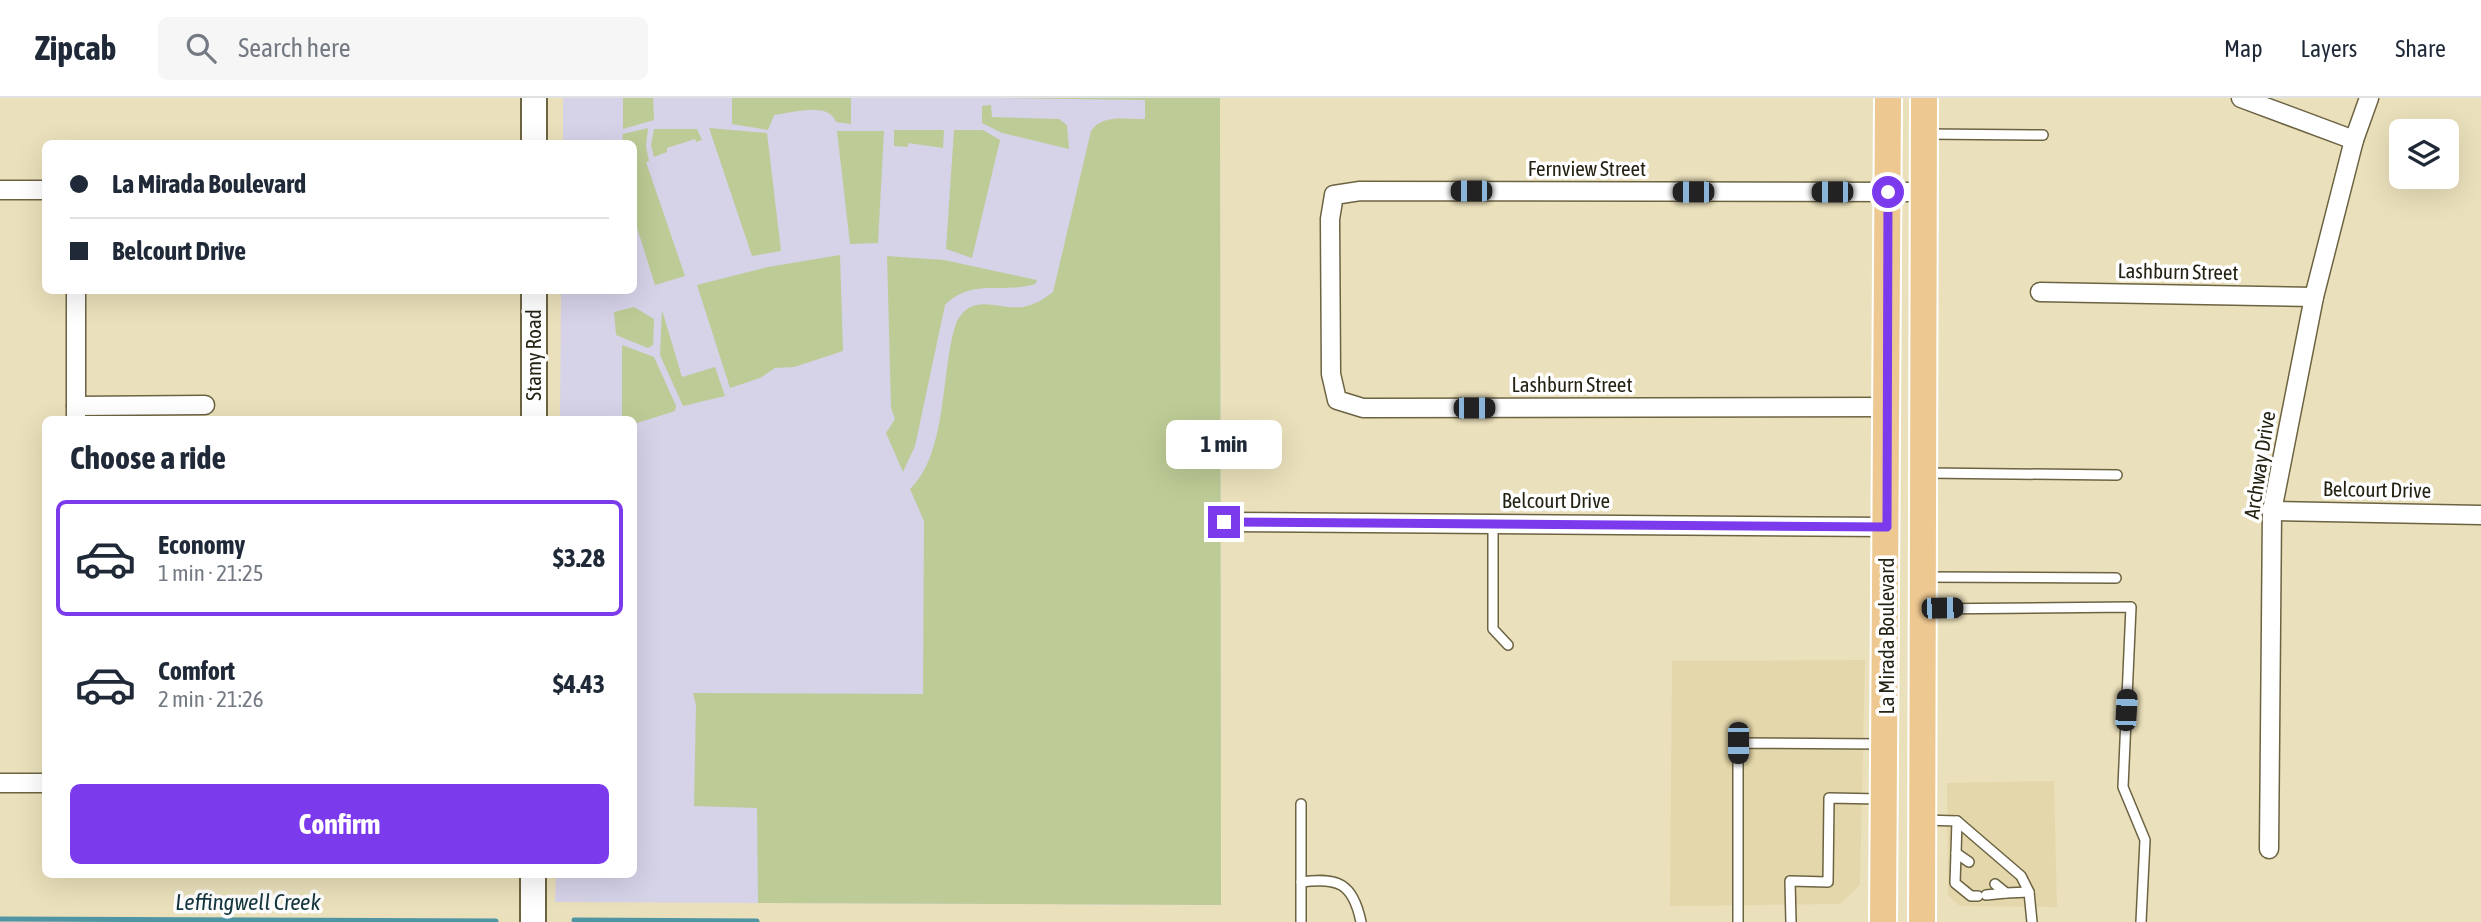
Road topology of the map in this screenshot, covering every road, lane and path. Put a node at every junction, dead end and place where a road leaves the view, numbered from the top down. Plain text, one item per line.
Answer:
1 (534, 98) edge
2 (1888, 98) edge
3 (1924, 98) edge
4 (2241, 98) edge
5 (2368, 98) edge
6 (1924, 134) junction
7 (2043, 135) dead end
8 (534, 140) edge
9 (2354, 140) junction
10 (0, 190) edge
11 (42, 190) edge
12 (1888, 192) junction
13 (1924, 192) junction
14 (1334, 195) joint
15 (2040, 292) dead end
16 (76, 294) edge
17 (534, 294) edge
18 (2314, 297) junction
19 (205, 405) dead end
20 (1888, 407) junction
21 (76, 413) edge
22 (534, 416) edge
23 (1923, 473) junction
24 (2117, 475) dead end
25 (2272, 511) junction
26 (2481, 515) edge
27 (1224, 522) dead end
28 (1493, 524) junction
29 (1887, 527) junction
30 (1923, 577) junction
31 (2116, 578) dead end
32 (1923, 609) junction
33 (1508, 645) dead end
34 (1886, 744) junction
35 (0, 783) edge
36 (42, 783) edge
37 (1885, 799) junction
38 (1301, 804) dead end
39 (1922, 820) junction
40 (1957, 821) junction
41 (2269, 849) dead end
42 (1956, 853) junction
43 (1969, 862) dead end
44 (533, 878) edge
45 (1301, 882) junction
46 (1995, 884) dead end
47 (2029, 892) junction
48 (2007, 893) junction
49 (533, 922) edge
50 (1301, 922) edge
51 (1361, 922) edge
52 (1738, 922) edge
53 (1790, 922) edge
54 (1883, 922) edge
55 (1922, 922) edge
56 (2032, 922) edge
57 (2141, 922) edge

1 - 8 street
2 - 12 main road, La Mirada Boulevard
3 - 6 main road, La Mirada Boulevard
4 - 9 street
5 - 9 street, Archway Drive
6 - 7 lane
6 - 13 main road, La Mirada Boulevard
9 - 18 street, Archway Drive
10 - 11 street
12 - 13 street, Fernview Street
12 - 14 street, Fernview Street
12 - 20 main road, La Mirada Boulevard
13 - 23 main road, La Mirada Boulevard
14 - 20 street, Lashburn Street
15 - 18 street, Lashburn Street
16 - 21 street
17 - 22 street, Stamy Road
18 - 25 street, Archway Drive
19 - 21 street
20 - 29 main road, La Mirada Boulevard
23 - 24 lane
23 - 30 main road, La Mirada Boulevard
25 - 26 street, Belcourt Drive
25 - 41 street, Archway Drive
27 - 28 street, Belcourt Drive
28 - 29 street, Belcourt Drive
28 - 33 lane
29 - 34 main road, La Mirada Boulevard
30 - 31 lane
30 - 32 main road, La Mirada Boulevard
32 - 39 main road, La Mirada Boulevard
32 - 57 lane
34 - 37 main road, La Mirada Boulevard
34 - 52 lane
35 - 36 street
37 - 53 lane
37 - 54 main road, La Mirada Boulevard
38 - 45 lane
39 - 40 lane
39 - 55 main road, La Mirada Boulevard
40 - 42 lane
40 - 47 lane
42 - 43 lane
42 - 48 lane
44 - 49 street
45 - 50 lane
45 - 51 lane
46 - 48 lane
47 - 48 lane
47 - 56 lane

